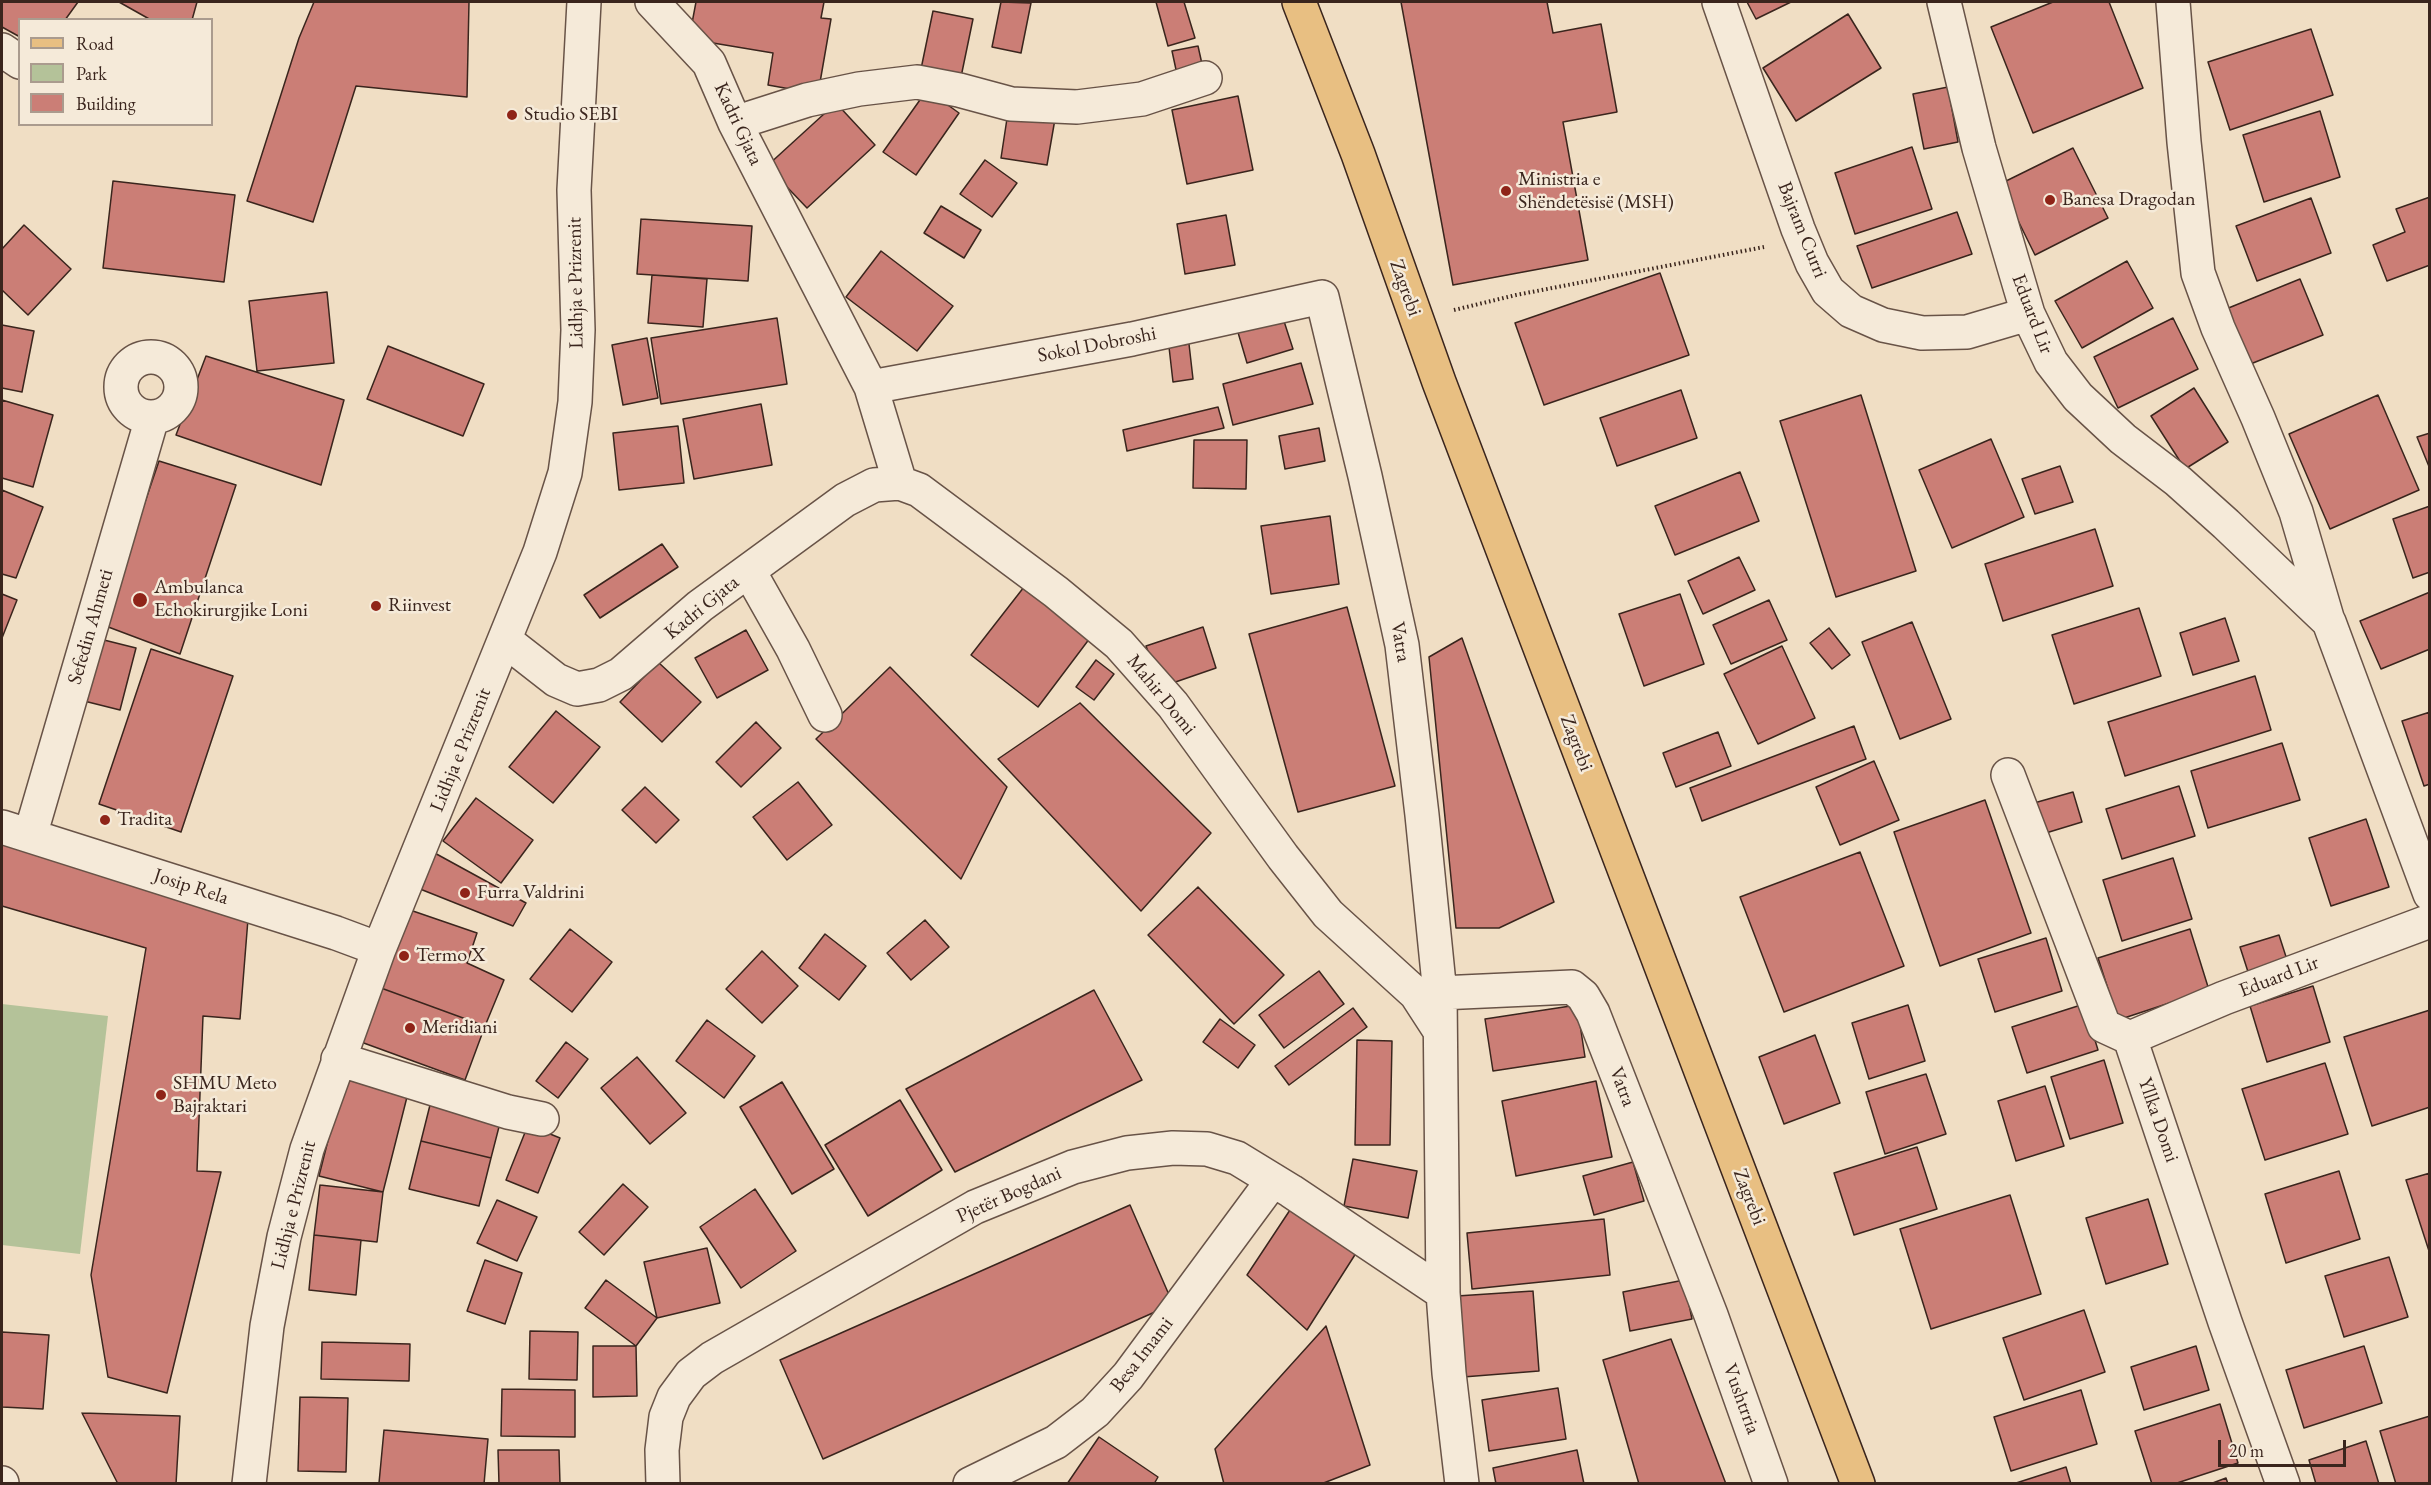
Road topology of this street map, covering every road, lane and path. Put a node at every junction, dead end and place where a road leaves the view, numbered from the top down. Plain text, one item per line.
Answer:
1 (584, 2) edge
2 (652, 2) edge
3 (1299, 2) edge
4 (1719, 2) edge
5 (1944, 2) edge
6 (2173, 2) edge
7 (2, 50) edge
8 (18, 61) edge
9 (1205, 78) dead end
10 (735, 123) junction
11 (1803, 239) junction
12 (1322, 297) joint
13 (2028, 314) junction
14 (1416, 319) junction
15 (871, 387) junction
16 (152, 418) dead end
17 (900, 483) junction
18 (749, 571) junction
19 (2329, 622) junction
20 (506, 641) junction
21 (825, 715) dead end
22 (2008, 775) dead end
23 (16, 831) edge
24 (2430, 894) edge
25 (2430, 921) edge
26 (379, 950) junction
27 (1428, 994) junction
28 (2130, 1038) junction
29 (338, 1059) junction
30 (542, 1119) dead end
31 (1273, 1180) junction
32 (1443, 1293) junction
33 (1711, 1316) joint
34 (249, 1484) edge
35 (663, 1484) edge
36 (970, 1484) edge
37 (1462, 1484) edge
38 (1771, 1484) edge
39 (1858, 1484) edge
40 (2283, 1484) edge

1 - 20 street, Lidhja e Prizrenit
2 - 10 street, Kadri Gjata
3 - 14 main road, Zagrebi
4 - 11 street, Bajram Curri
5 - 13 street, Eduard Lir
6 - 19 street, Eduard Lir
7 - 8 street
9 - 10 street
10 - 15 street, Kadri Gjata
11 - 13 street, Bajram Curri
11 - 14 path
12 - 15 street, Sokol Dobroshi
12 - 27 street, Vatra
13 - 19 street, Eduard Lir
14 - 39 main road, Zagrebi
15 - 17 street
16 - 23 street, Sefedin Ahmeti
17 - 18 street, Kadri Gjata
17 - 27 street, Mahir Domi
18 - 20 street, Kadri Gjata
18 - 21 street
19 - 24 street, Eduard Lir
20 - 26 street, Lidhja e Prizrenit
22 - 28 street
23 - 26 street, Josip Rela
25 - 28 street, Eduard Lir
26 - 29 street, Lidhja e Prizrenit
27 - 32 street, Mahir Domi
27 - 33 street, Vatra
28 - 40 street, Yllka Domi
29 - 30 street
29 - 34 street, Lidhja e Prizrenit
31 - 32 street, Pjetër Bogdani
31 - 35 street, Pjetër Bogdani
31 - 36 street, Besa Imami
32 - 37 street
33 - 38 street, Vushtrria

